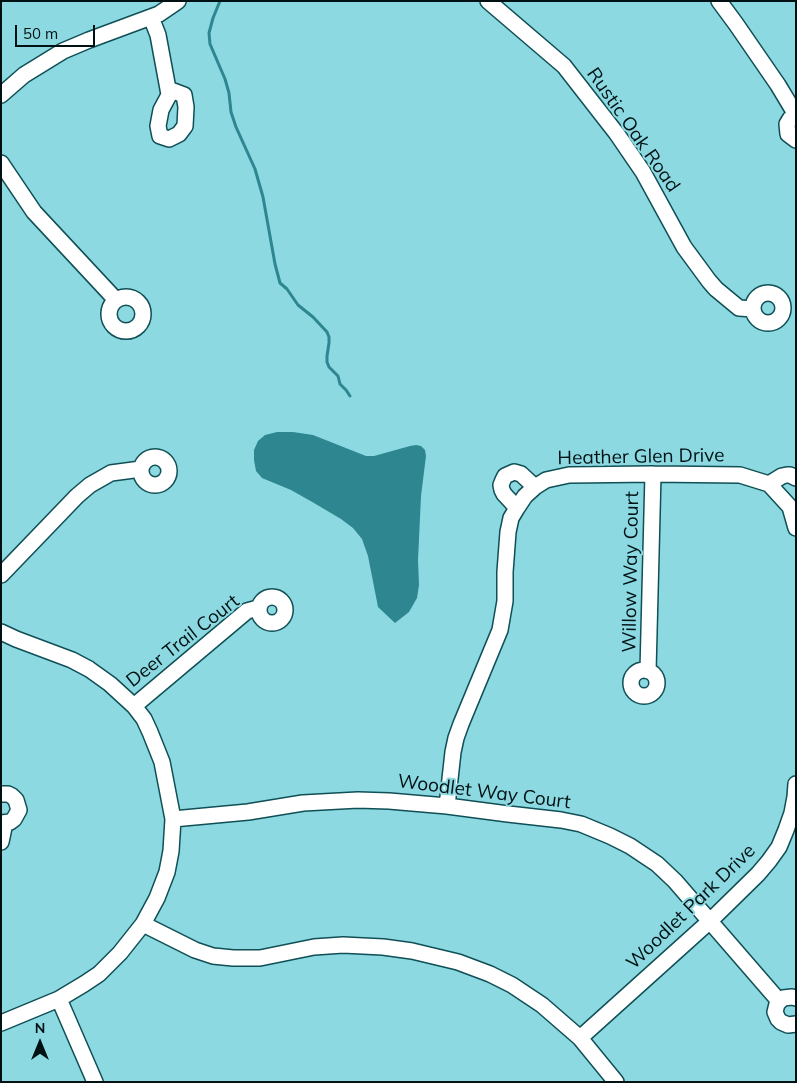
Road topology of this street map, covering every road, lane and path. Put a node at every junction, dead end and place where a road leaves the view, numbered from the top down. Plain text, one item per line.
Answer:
1 (178, 1) edge
2 (488, 1) edge
3 (719, 1) edge
4 (151, 17) junction
5 (168, 89) dead end
6 (1, 95) edge
7 (796, 115) edge
8 (796, 140) edge
9 (1, 163) edge
10 (116, 300) dead end
11 (753, 309) dead end
12 (141, 469) dead end
13 (653, 474) junction
14 (796, 478) edge
15 (769, 484) junction
16 (535, 487) junction
17 (789, 501) edge
18 (516, 508) junction
19 (796, 528) edge
20 (1, 575) edge
21 (258, 608) dead end
22 (1, 632) edge
23 (648, 671) dead end
24 (134, 706) junction
25 (796, 784) edge
26 (1, 794) edge
27 (447, 806) junction
28 (173, 818) junction
29 (3, 823) edge
30 (1, 842) edge
31 (710, 921) junction
32 (144, 924) junction
33 (796, 998) edge
34 (59, 999) junction
35 (780, 1001) junction
36 (1, 1024) edge
37 (796, 1024) edge
38 (580, 1038) junction
39 (95, 1082) edge
40 (616, 1082) edge

1 - 4 street
2 - 11 street, Rustic Oak Road
3 - 7 street
4 - 5 street
4 - 6 street
7 - 8 street
9 - 10 street
12 - 20 street
13 - 15 street, Heather Glen Drive
13 - 16 street, Heather Glen Drive
13 - 23 street, Willow Way Court
14 - 15 street
15 - 17 street
16 - 18 street, Heather Glen Drive
16 - 18 street
17 - 19 street
18 - 27 street, Heather Glen Drive
21 - 24 street, Deer Trail Court
22 - 24 street
24 - 28 street
25 - 31 street, Woodlet Park Drive
26 - 29 street
27 - 28 street, Woodlet Way Court
27 - 31 street, Woodlet Way Court
28 - 32 street
29 - 30 street
31 - 35 street, Woodlet Way Court
31 - 38 street, Woodlet Park Drive
32 - 34 street
32 - 38 street
33 - 35 street
34 - 36 street
34 - 39 street
35 - 37 street
38 - 40 street

